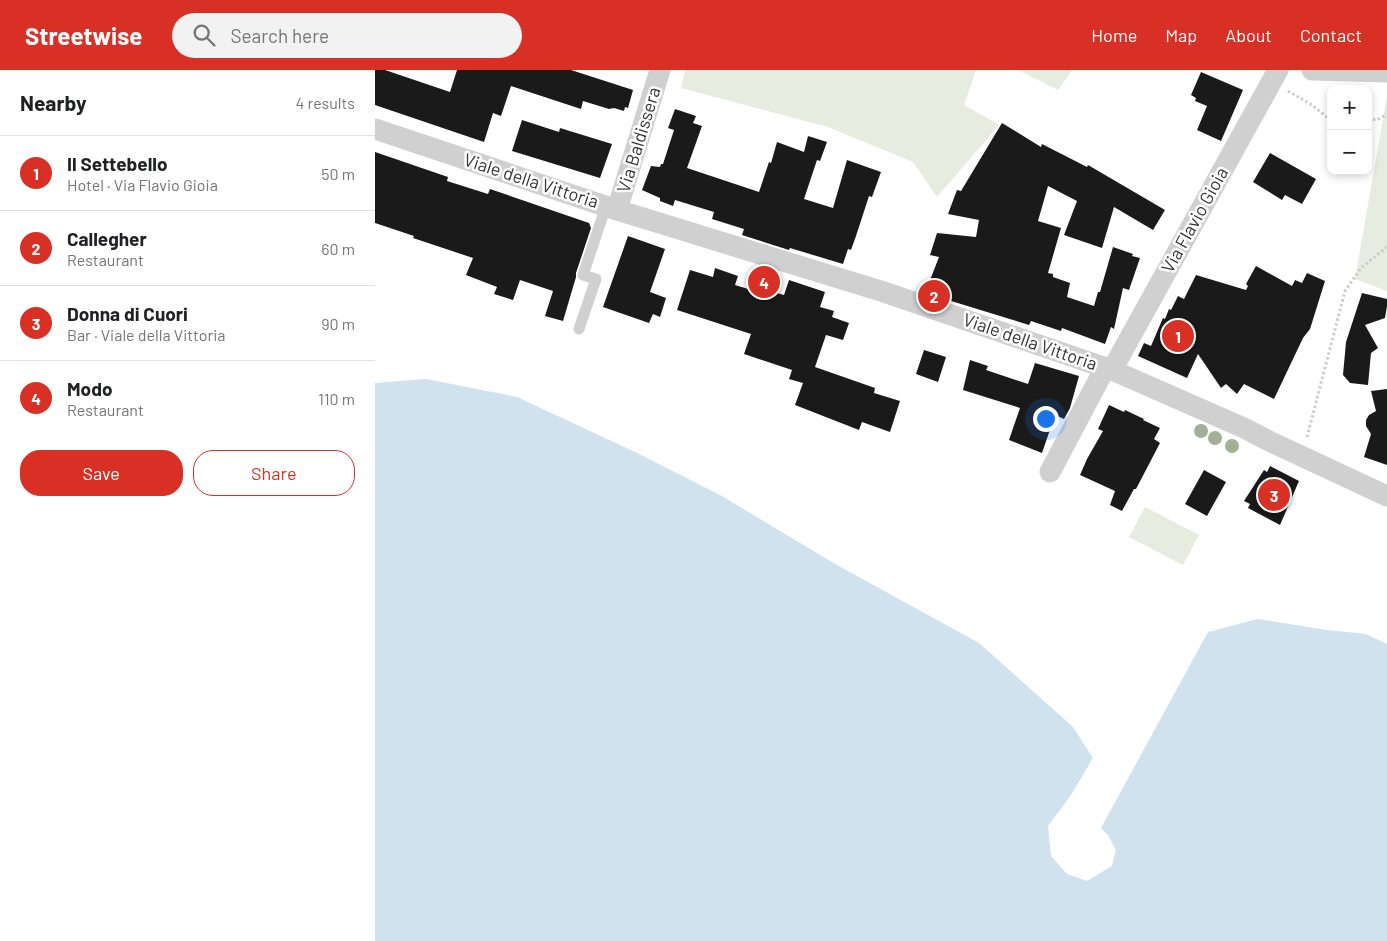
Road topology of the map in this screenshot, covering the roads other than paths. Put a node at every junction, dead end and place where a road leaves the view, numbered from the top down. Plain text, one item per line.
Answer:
1 (660, 70) edge
2 (1312, 70) edge
3 (1387, 72) edge
4 (1275, 77) edge
5 (375, 129) edge
6 (612, 208) junction
7 (579, 329) dead end
8 (1109, 369) junction
9 (1050, 472) dead end
10 (1387, 496) edge

1 - 6 street, Via Baldissera
2 - 3 street
4 - 8 street, Via Flavio Gioia
5 - 6 street, Viale della Vittoria
6 - 7 lane
6 - 8 street, Viale della Vittoria
8 - 9 street, Via Flavio Gioia
8 - 10 street, Viale della Vittoria

